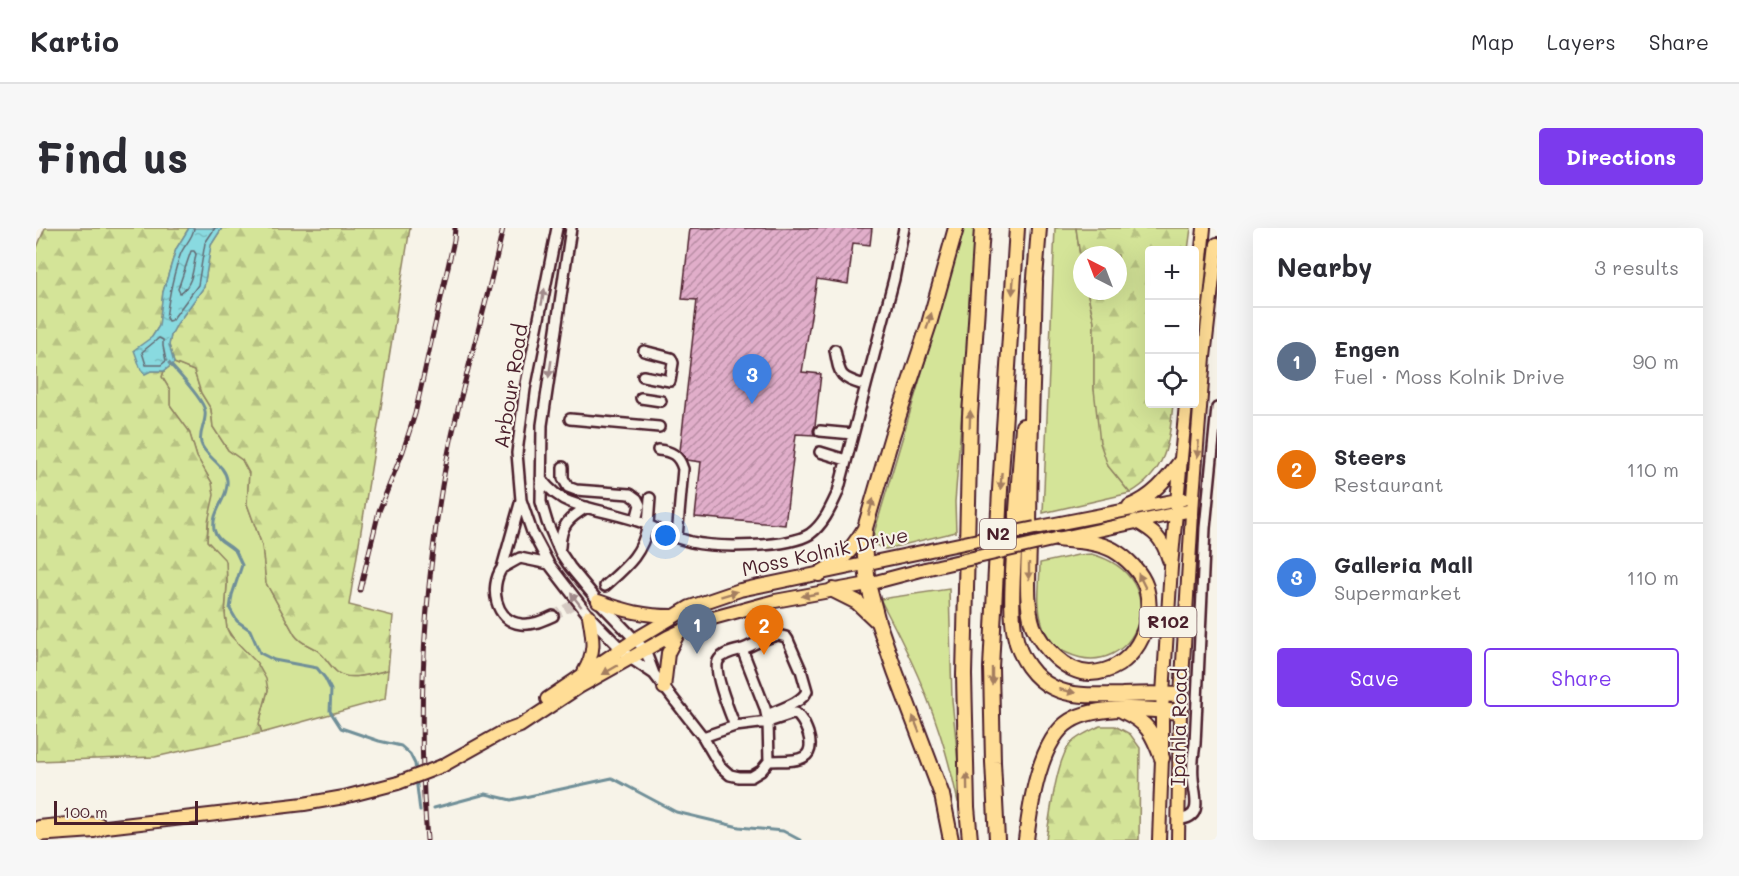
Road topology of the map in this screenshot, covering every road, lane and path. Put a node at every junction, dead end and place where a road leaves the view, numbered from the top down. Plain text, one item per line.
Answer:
1 (557, 228) edge
2 (571, 228) edge
3 (904, 228) edge
4 (956, 228) edge
5 (982, 228) edge
6 (1017, 228) edge
7 (1039, 228) edge
8 (1204, 228) edge
9 (1217, 244) edge
10 (1035, 281) junction
11 (1197, 300) edge
12 (836, 350) dead end
13 (644, 351) dead end
14 (643, 376) dead end
15 (864, 385) junction
16 (640, 398) dead end
17 (661, 402) dead end
18 (1186, 408) edge
19 (1217, 408) edge
20 (570, 419) dead end
21 (659, 427) dead end
22 (820, 431) dead end
23 (853, 434) junction
24 (658, 450) dead end
25 (820, 452) dead end
26 (846, 460) junction
27 (1181, 460) junction
28 (563, 467) dead end
29 (541, 479) junction
30 (650, 498) dead end
31 (520, 500) junction
32 (1176, 500) junction
33 (1193, 503) junction
34 (587, 507) junction
35 (1175, 513) junction
36 (1102, 516) junction
37 (636, 520) junction
38 (1135, 521) junction
39 (648, 525) junction
40 (865, 528) junction
41 (677, 537) junction
42 (1072, 538) junction
43 (1056, 539) joint
44 (560, 552) junction
45 (549, 564) junction
46 (865, 565) junction
47 (1171, 567) junction
48 (502, 568) junction
49 (819, 574) junction
50 (868, 584) junction
51 (605, 586) tunnel mouth
52 (833, 590) junction
53 (598, 601) junction
54 (553, 616) tunnel mouth
55 (589, 616) junction
56 (674, 616) junction
57 (878, 622) junction
58 (680, 631) junction
59 (636, 639) junction
60 (621, 649) junction
61 (742, 649) junction
62 (645, 650) junction
63 (630, 658) junction
64 (584, 673) junction
65 (654, 674) junction
66 (664, 688) junction
67 (1164, 694) junction
68 (1181, 695) junction
69 (1119, 709) junction
70 (1162, 710) junction
71 (1180, 712) junction
72 (767, 718) junction
73 (735, 726) junction
74 (501, 733) junction
75 (703, 737) junction
76 (1162, 758) junction
77 (769, 761) junction
78 (1178, 819) junction
79 (36, 827) edge
80 (106, 827) junction
81 (36, 835) edge
82 (951, 840) edge
83 (970, 840) edge
84 (997, 840) edge
85 (1026, 840) edge
86 (1159, 840) edge
87 (1178, 840) edge

31 -> 1 street, Arbour Road
2 -> 29 street, Arbour Road
3 - 15 street
40 -> 4 highway
83 -> 5 highway, N2
6 -> 84 highway, N2
7 - 10 highway
8 - 11 main road
9 -> 33 main road, R102
10 -> 42 highway
10 -> 67 highway
12 - 15 street
13 - 14 street
15 - 23 street
16 - 17 street
18 - 27 main road, R102
19 - 78 street, Ipahla Road
20 - 21 street
22 - 23 street
23 - 26 street
24 - 41 street
25 - 26 street
26 - 41 street
27 - 32 main road, R102
27 - 36 main road
28 - 37 street
29 - 34 street
29 - 44 street, Arbour Road
30 - 39 street
31 - 45 street, Arbour Road
31 - 48 street
32 - 33 main road, Moss Kolnik Drive
32 - 35 main road, R102
32 - 36 main road, Moss Kolnik Drive
33 - 35 main road
33 - 68 main road, R102
34 - 37 street
34 - 44 street
35 - 38 main road
35 - 47 main road, R102
36 - 46 main road, Moss Kolnik Drive, bridge
37 - 39 street
38 - 42 main road
38 - 47 main road
39 - 41 street
39 - 51 street
40 - 46 highway
40 - 49 highway
42 - 43 highway
43 - 50 main road, Moss Kolnik Drive, bridge
44 - 53 street, Arbour Road
45 - 48 street
55 -> 45 street, Arbour Road
46 - 49 main road, Moss Kolnik Drive
46 - 50 highway
47 - 67 main road, R102
48 - 54 street
56 -> 49 main road, Moss Kolnik Drive
50 - 52 main road, Moss Kolnik Drive
50 - 57 highway
52 - 57 highway
52 -> 58 main road, Moss Kolnik Drive
53 - 56 main road
53 - 59 street, Arbour Road
55 - 60 street, Arbour Road
55 - 64 main road
56 - 59 main road, Moss Kolnik Drive
82 -> 57 highway
58 - 62 main road, Moss Kolnik Drive
58 - 66 main road
59 - 60 main road, Moss Kolnik Drive
59 - 62 street, Arbour Road
60 - 63 street, Arbour Road
60 - 64 main road, Moss Kolnik Drive
61 - 72 street
61 - 72 street
61 - 73 street
62 - 63 main road, Moss Kolnik Drive
62 - 65 street, Arbour Road
63 - 65 street, Arbour Road
63 -> 74 main road, Moss Kolnik Drive
64 - 74 main road, Moss Kolnik Drive
65 - 66 street
66 - 75 street
67 - 68 highway
67 - 70 main road, R102
68 - 71 main road, R102
69 - 70 highway
69 - 76 highway
69 - 85 highway
70 - 71 highway
70 - 76 main road, R102
71 - 78 main road, R102
72 - 73 street
72 - 77 street
72 - 77 street
73 - 75 street
74 - 80 main road, Moss Kolnik Drive, bridge
75 - 77 street
76 - 86 main road, R102
78 - 87 main road, R102
79 - 80 main road, Moss Kolnik Drive
80 - 81 main road, Moss Kolnik Drive

